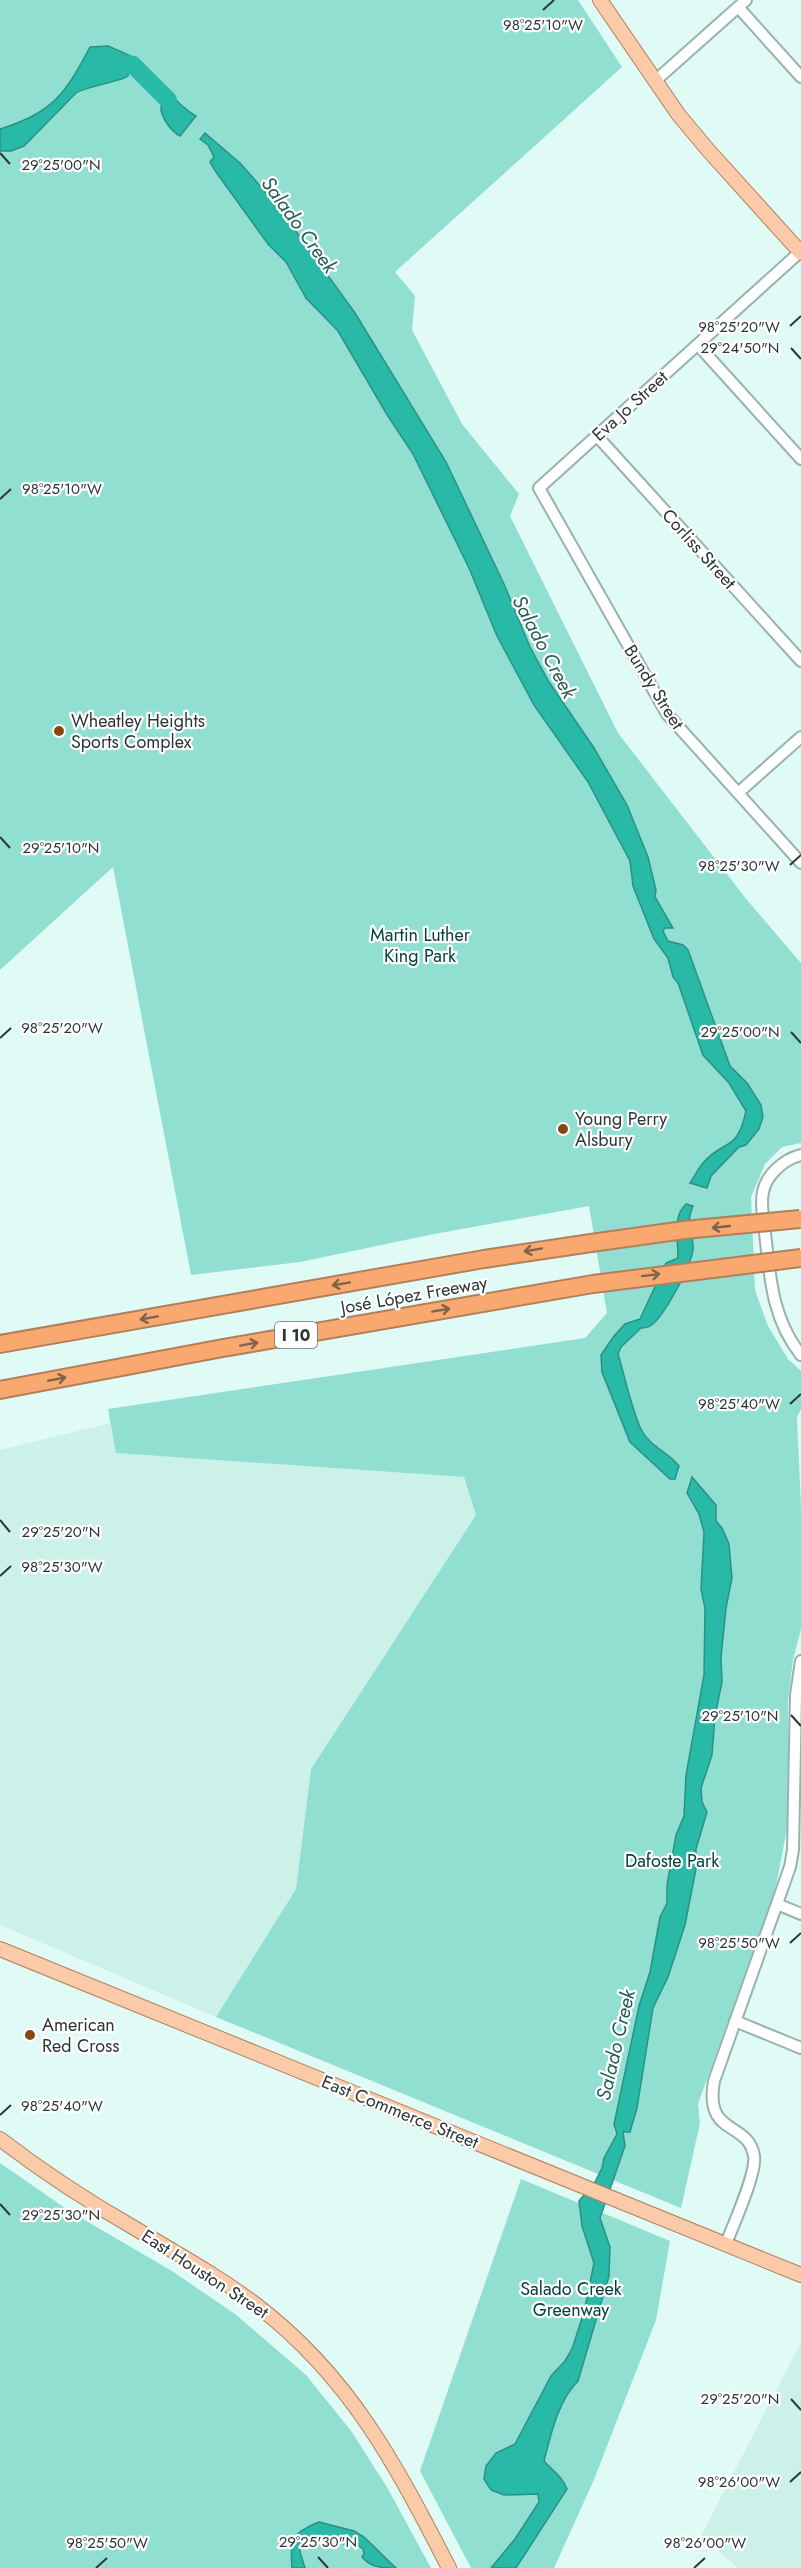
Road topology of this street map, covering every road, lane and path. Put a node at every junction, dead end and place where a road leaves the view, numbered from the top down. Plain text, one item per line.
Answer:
1 (600, 0) edge
2 (742, 4) edge
3 (801, 77) edge
4 (655, 81) junction
5 (800, 252) edge
6 (698, 345) junction
7 (597, 436) junction
8 (801, 459) edge
9 (539, 488) joint
10 (801, 662) edge
11 (801, 737) edge
12 (738, 794) junction
13 (801, 863) edge
14 (801, 1155) edge
15 (801, 1219) edge
16 (801, 1258) edge
17 (0, 1344) edge
18 (801, 1355) edge
19 (4, 1390) edge
20 (801, 1661) edge
21 (798, 1777) edge
22 (777, 1904) junction
23 (801, 1914) edge
24 (0, 1949) edge
25 (735, 2021) junction
26 (801, 2048) edge
27 (0, 2139) edge
28 (726, 2244) junction
29 (801, 2275) edge
30 (449, 2568) edge

1 - 4 main road
2 - 3 street
2 - 4 street
4 - 5 main road
5 - 6 street, Eva Jo Street
6 - 7 street, Eva Jo Street
6 - 8 street
7 - 9 street, Eva Jo Street
7 - 10 street, Corliss Street
9 - 12 street, Bundy Street
11 - 12 street
12 - 13 street, Bundy Street
14 - 18 street
15 -> 17 highway, José López Freeway / I 10, bridge
19 -> 16 highway, José López Freeway / I 10, bridge
20 - 21 street
21 - 22 street
22 - 23 street
22 - 25 street
24 - 28 main road, East Commerce Street
25 - 26 street
25 - 28 street
27 - 30 main road, East Houston Street
28 - 29 main road, East Commerce Street

